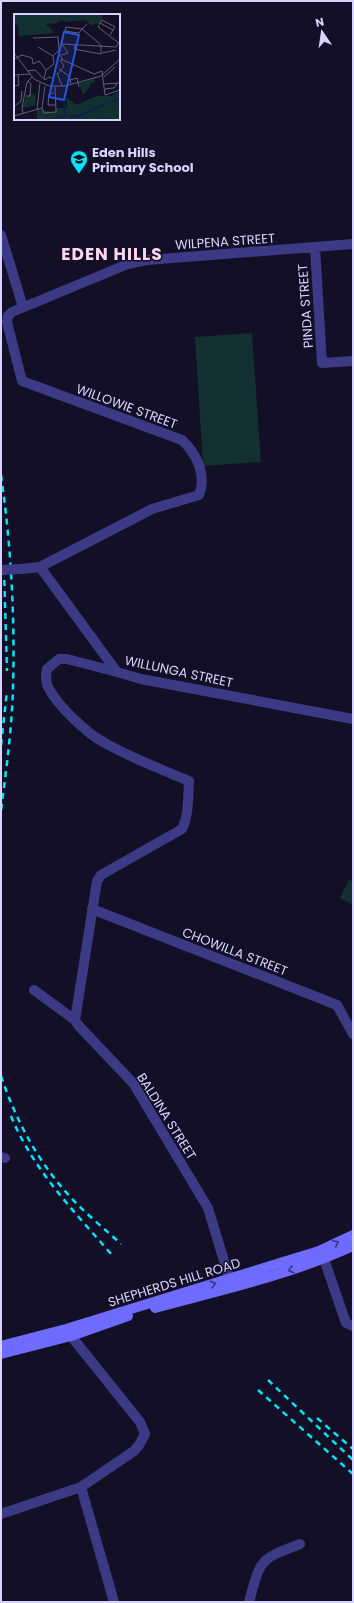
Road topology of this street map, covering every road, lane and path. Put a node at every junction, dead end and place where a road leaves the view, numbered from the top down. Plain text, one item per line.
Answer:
1 (1, 235) edge
2 (353, 244) edge
3 (314, 247) junction
4 (23, 307) junction
5 (12, 312) joint
6 (353, 361) edge
7 (40, 567) junction
8 (1, 570) edge
9 (117, 672) junction
10 (353, 719) edge
11 (92, 909) junction
12 (34, 990) dead end
13 (75, 1020) junction
14 (353, 1034) edge
15 (353, 1235) edge
16 (353, 1246) edge
17 (324, 1259) junction
18 (230, 1283) junction
19 (353, 1326) edge
20 (71, 1336) junction
21 (1, 1346) edge
22 (1, 1354) edge
23 (81, 1487) junction
24 (1, 1514) edge
25 (300, 1544) dead end
26 (114, 1602) edge
27 (249, 1602) edge

1 - 4 street
2 - 3 street, WILPENA STREET
3 - 4 street, WILPENA STREET
3 - 6 street, PINDA STREET
4 - 5 street, WILPENA STREET
5 - 7 street, WILLOWIE STREET
7 - 8 street, bridge
7 - 9 street, WILLUNGA STREET
9 - 10 street, WILLUNGA STREET
9 - 11 street
11 - 13 street
11 - 14 street, CHOWILLA STREET
12 - 13 street, BALDINA STREET
13 - 18 street, BALDINA STREET
18 -> 15 main road, SHEPHERDS HILL ROAD
16 - 17 main road, SHEPHERDS HILL ROAD
17 -> 18 main road, SHEPHERDS HILL ROAD
17 - 19 street
18 - 20 main road, SHEPHERDS HILL ROAD
21 -> 18 main road, SHEPHERDS HILL ROAD
20 - 22 main road, SHEPHERDS HILL ROAD
20 - 23 street
23 - 24 street
23 - 26 street
25 - 27 street

